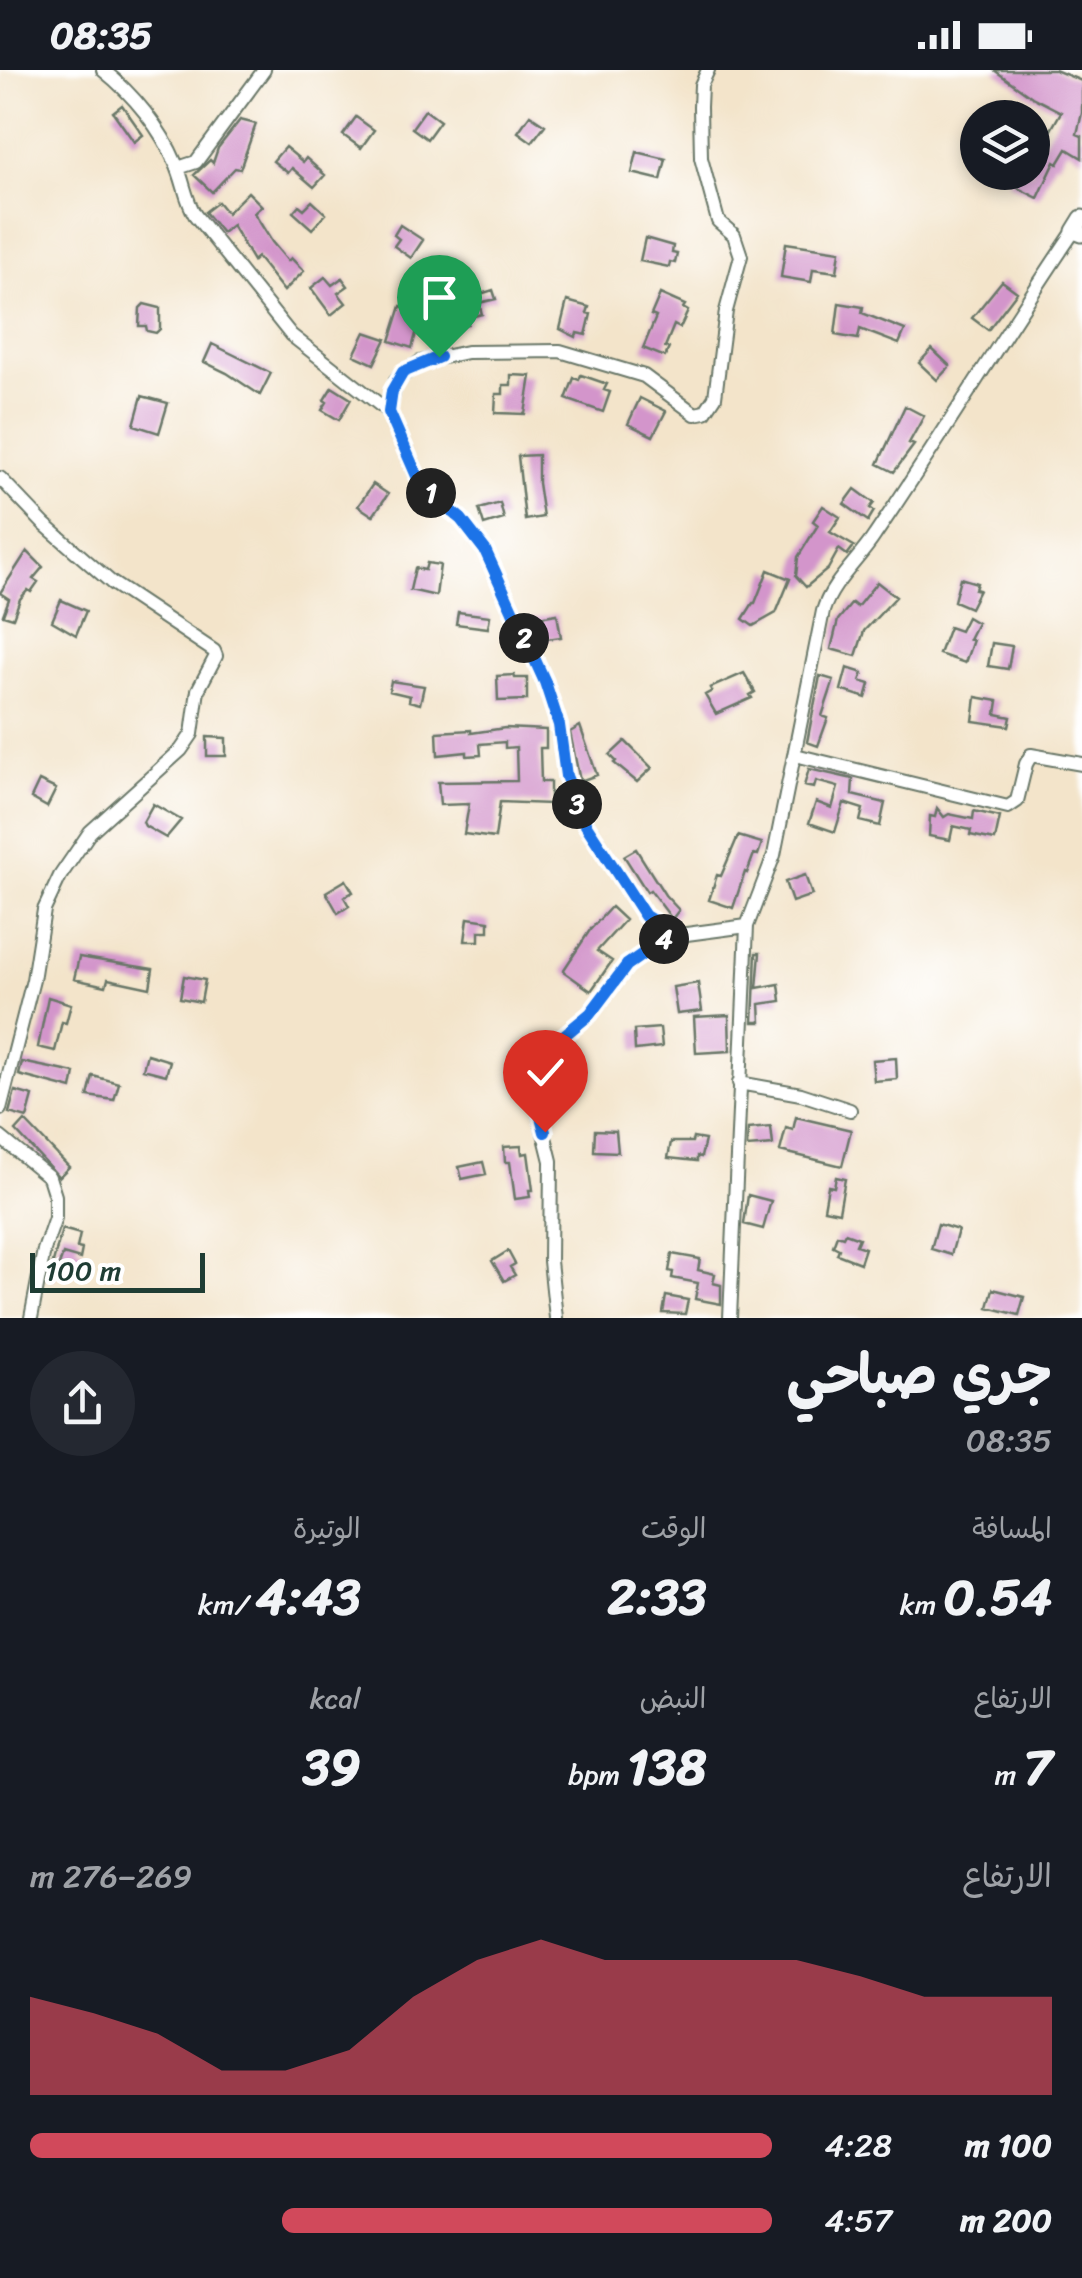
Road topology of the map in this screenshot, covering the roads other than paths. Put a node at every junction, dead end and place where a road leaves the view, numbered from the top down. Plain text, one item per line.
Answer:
1 (104, 70) edge
2 (264, 70) edge
3 (708, 70) edge
4 (178, 168) junction
5 (1079, 228) edge
6 (389, 412) junction
7 (0, 478) edge
8 (795, 755) junction
9 (1082, 764) edge
10 (747, 926) junction
11 (673, 933) junction
12 (739, 1083) junction
13 (0, 1110) edge
14 (850, 1110) dead end
15 (0, 1138) edge
16 (31, 1318) edge
17 (556, 1318) edge
18 (730, 1318) edge

1 - 4 street
2 - 4 street
3 - 6 street
4 - 6 street
5 - 8 street
6 - 11 street
7 - 13 street
8 - 9 street
8 - 10 street
10 - 11 street
10 - 12 street
11 - 17 street
12 - 14 street
12 - 18 street
15 - 16 street

